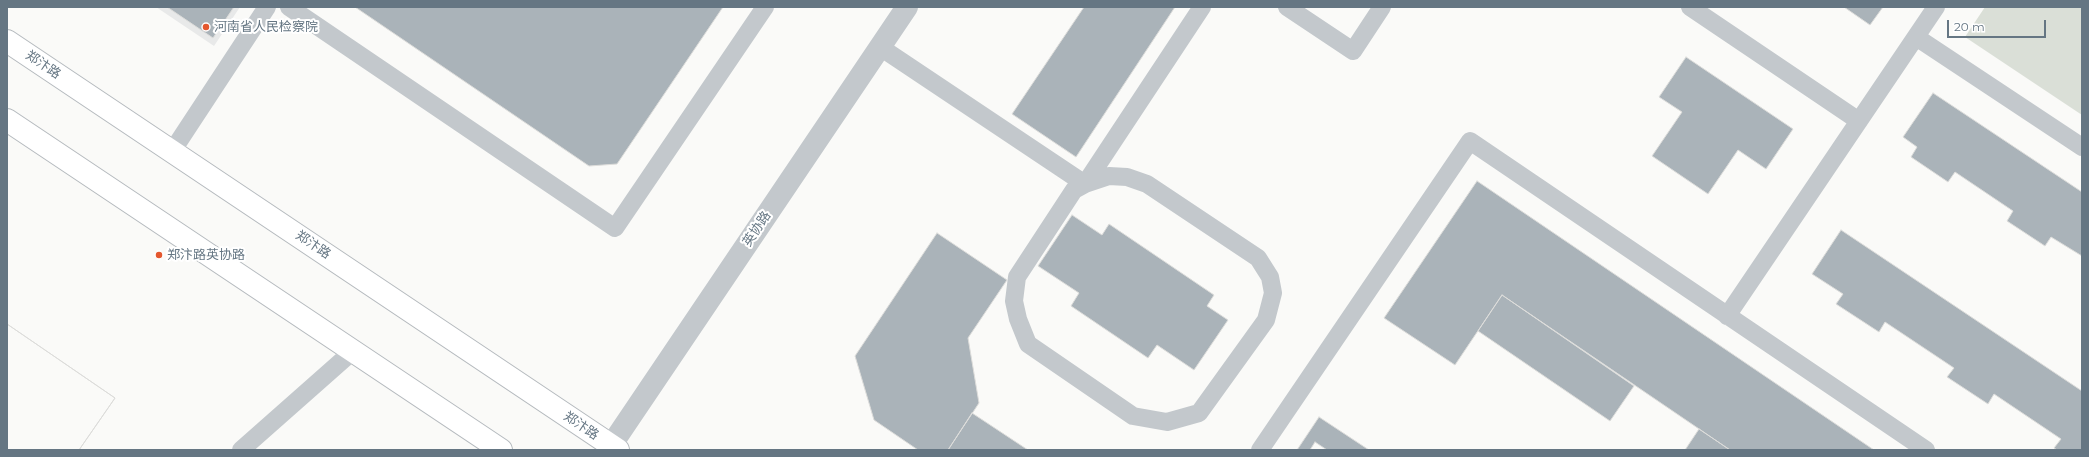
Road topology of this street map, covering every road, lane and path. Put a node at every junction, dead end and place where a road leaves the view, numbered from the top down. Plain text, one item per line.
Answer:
1 (267, 7) edge
2 (289, 7) edge
3 (765, 7) edge
4 (907, 7) edge
5 (1202, 7) edge
6 (1288, 7) edge
7 (1382, 7) edge
8 (1690, 7) edge
9 (1936, 7) edge
10 (1916, 37) junction
11 (7, 40) edge
12 (880, 48) junction
13 (7, 120) edge
14 (1859, 121) junction
15 (2082, 147) edge
16 (173, 150) junction
17 (1085, 184) junction
18 (1727, 316) junction
19 (353, 351) junction
20 (612, 448) edge
21 (241, 450) edge
22 (501, 450) edge
23 (1260, 450) edge
24 (1926, 450) edge

1 - 16 lane
2 - 3 lane
4 - 12 street, 英协路
5 - 17 lane
6 - 7 lane
8 - 14 lane
9 - 10 lane
10 - 14 lane
10 - 15 lane
11 - 16 main road, 郑汴路
12 - 17 lane
12 - 20 street, 英协路
13 - 19 main road
14 - 18 lane
16 - 20 main road, 郑汴路
17 - 17 lane
18 - 23 lane
18 - 24 lane
19 - 21 lane
19 - 22 main road

